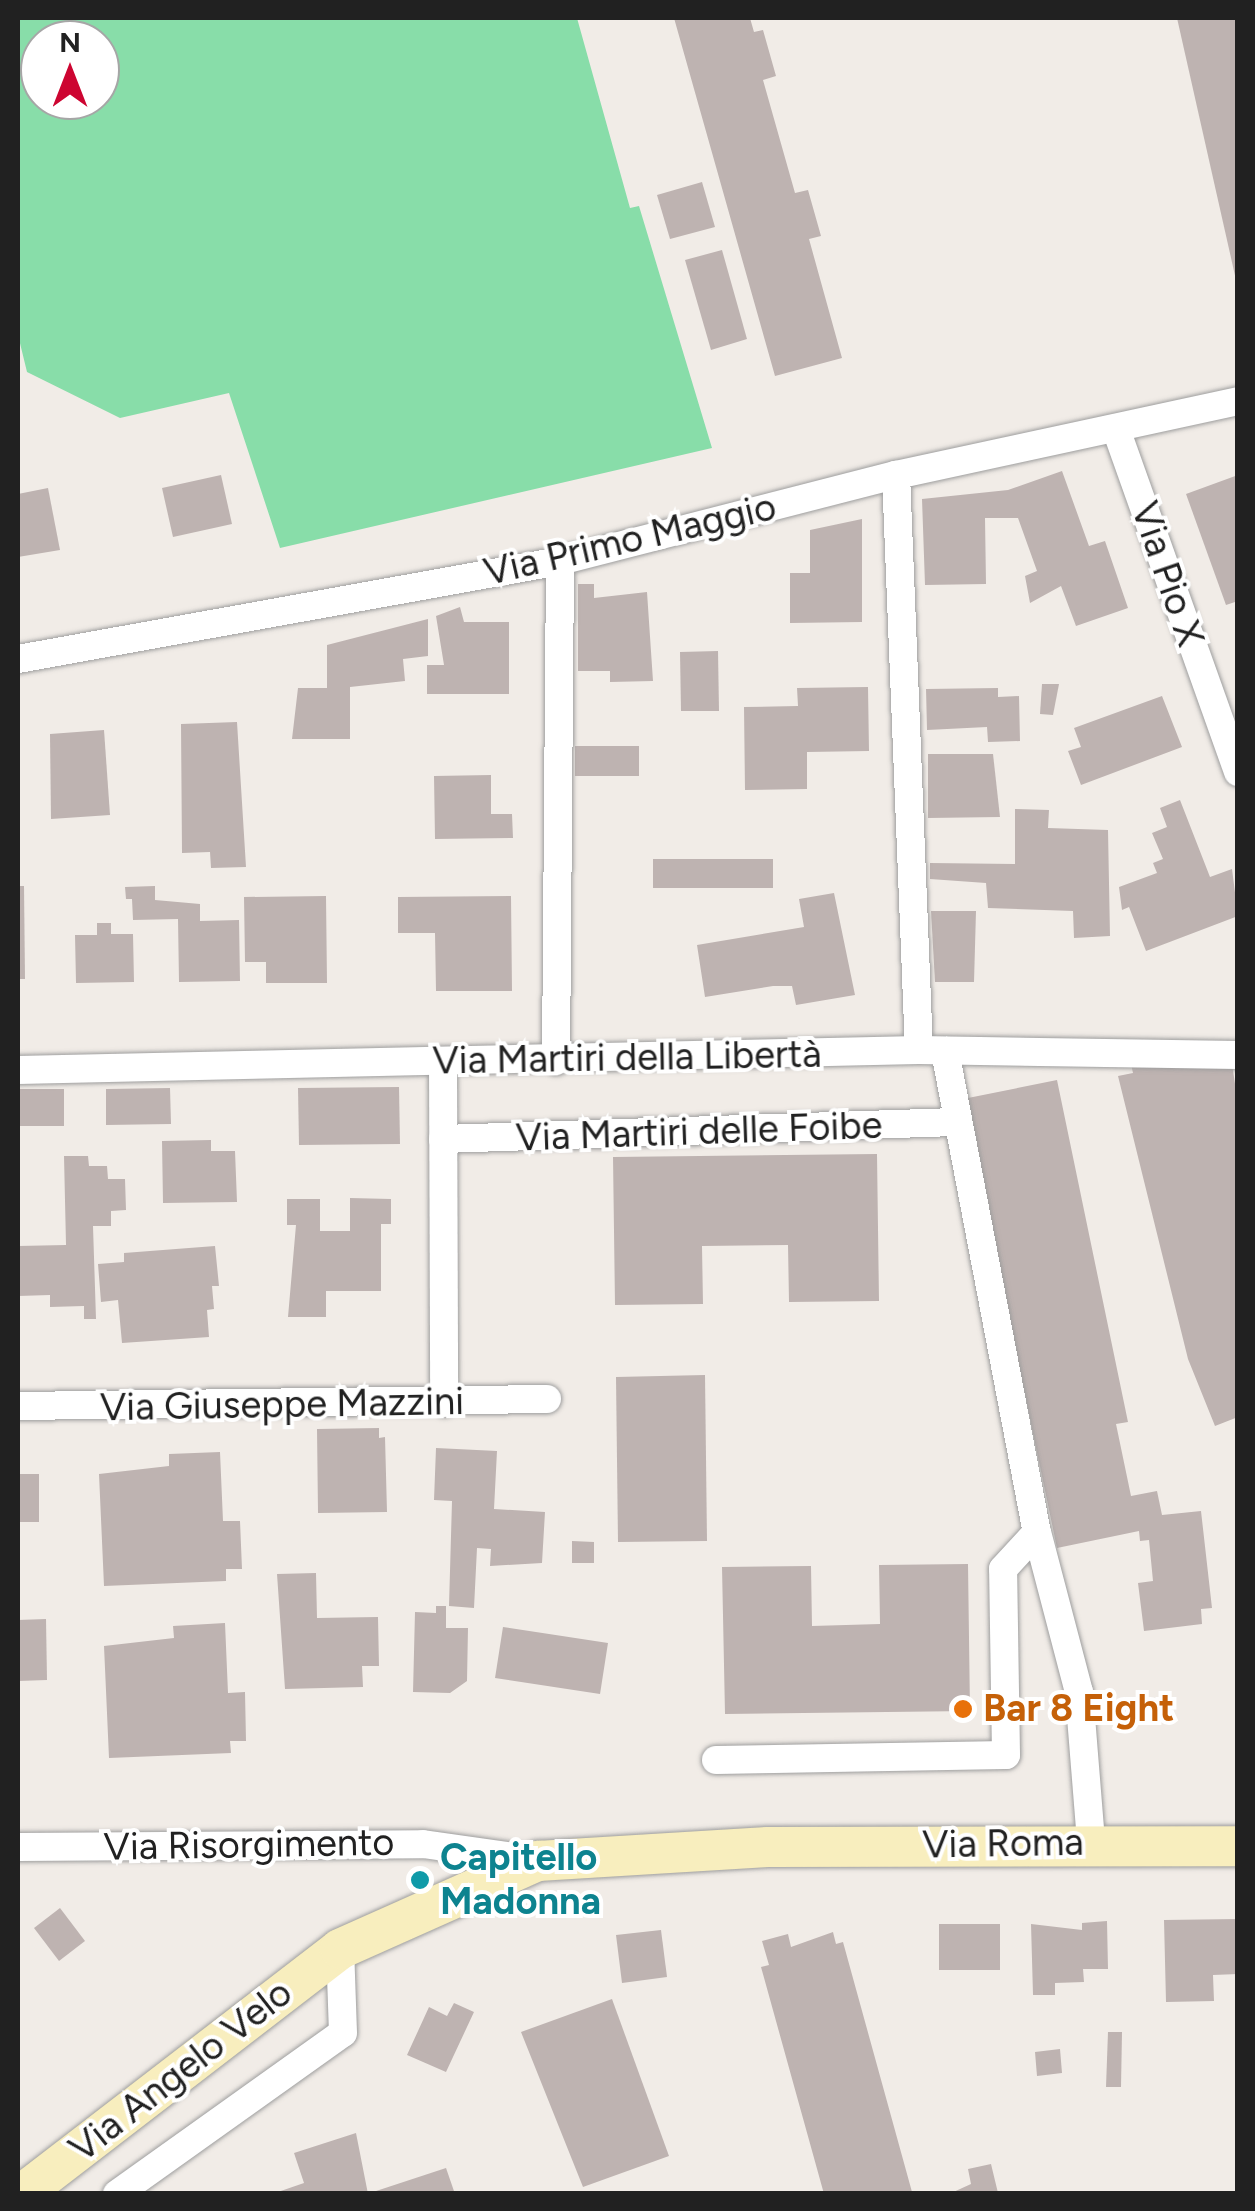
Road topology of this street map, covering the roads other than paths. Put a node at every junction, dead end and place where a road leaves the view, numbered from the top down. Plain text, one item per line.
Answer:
1 (1238, 402) edge
2 (1117, 432) junction
3 (896, 474) junction
4 (560, 560) junction
5 (18, 659) edge
6 (1238, 772) edge
7 (932, 1050) junction
8 (1238, 1055) edge
9 (556, 1061) junction
10 (443, 1062) junction
11 (18, 1070) edge
12 (955, 1122) junction
13 (443, 1138) junction
14 (547, 1399) dead end
15 (444, 1403) junction
16 (18, 1406) edge
17 (1037, 1532) junction
18 (716, 1760) dead end
19 (1090, 1842) junction
20 (1238, 1846) edge
21 (18, 1847) edge
22 (768, 1847) joint
23 (538, 1861) junction
24 (340, 1949) junction
25 (22, 2194) edge
26 (117, 2194) edge

1 - 2 street, Via Primo Maggio
2 - 3 street, Via Primo Maggio
2 - 6 street, Via Pio X
3 - 4 street, Via Primo Maggio
3 - 7 street
4 - 5 street, Via Primo Maggio
4 - 9 street
7 - 8 street, Via Martiri della Libertà
7 - 9 street, Via Martiri della Libertà
7 - 12 street
9 - 10 street, Via Martiri della Libertà
10 - 11 street, Via Martiri della Libertà
10 - 13 street
12 - 13 street, Via Martiri delle Foibe
12 - 17 street
13 - 15 street
14 - 15 street, Via Giuseppe Mazzini
15 - 16 street, Via Giuseppe Mazzini
17 - 18 street
17 - 19 street
19 - 20 main road, Via Roma
19 - 22 main road, Via Roma
21 - 23 street, Via Risorgimento
22 - 23 main road, Via Angelo Velo
23 - 24 main road, Via Angelo Velo
24 - 25 main road, Via Angelo Velo
24 - 26 street, Via Angelo Velo

